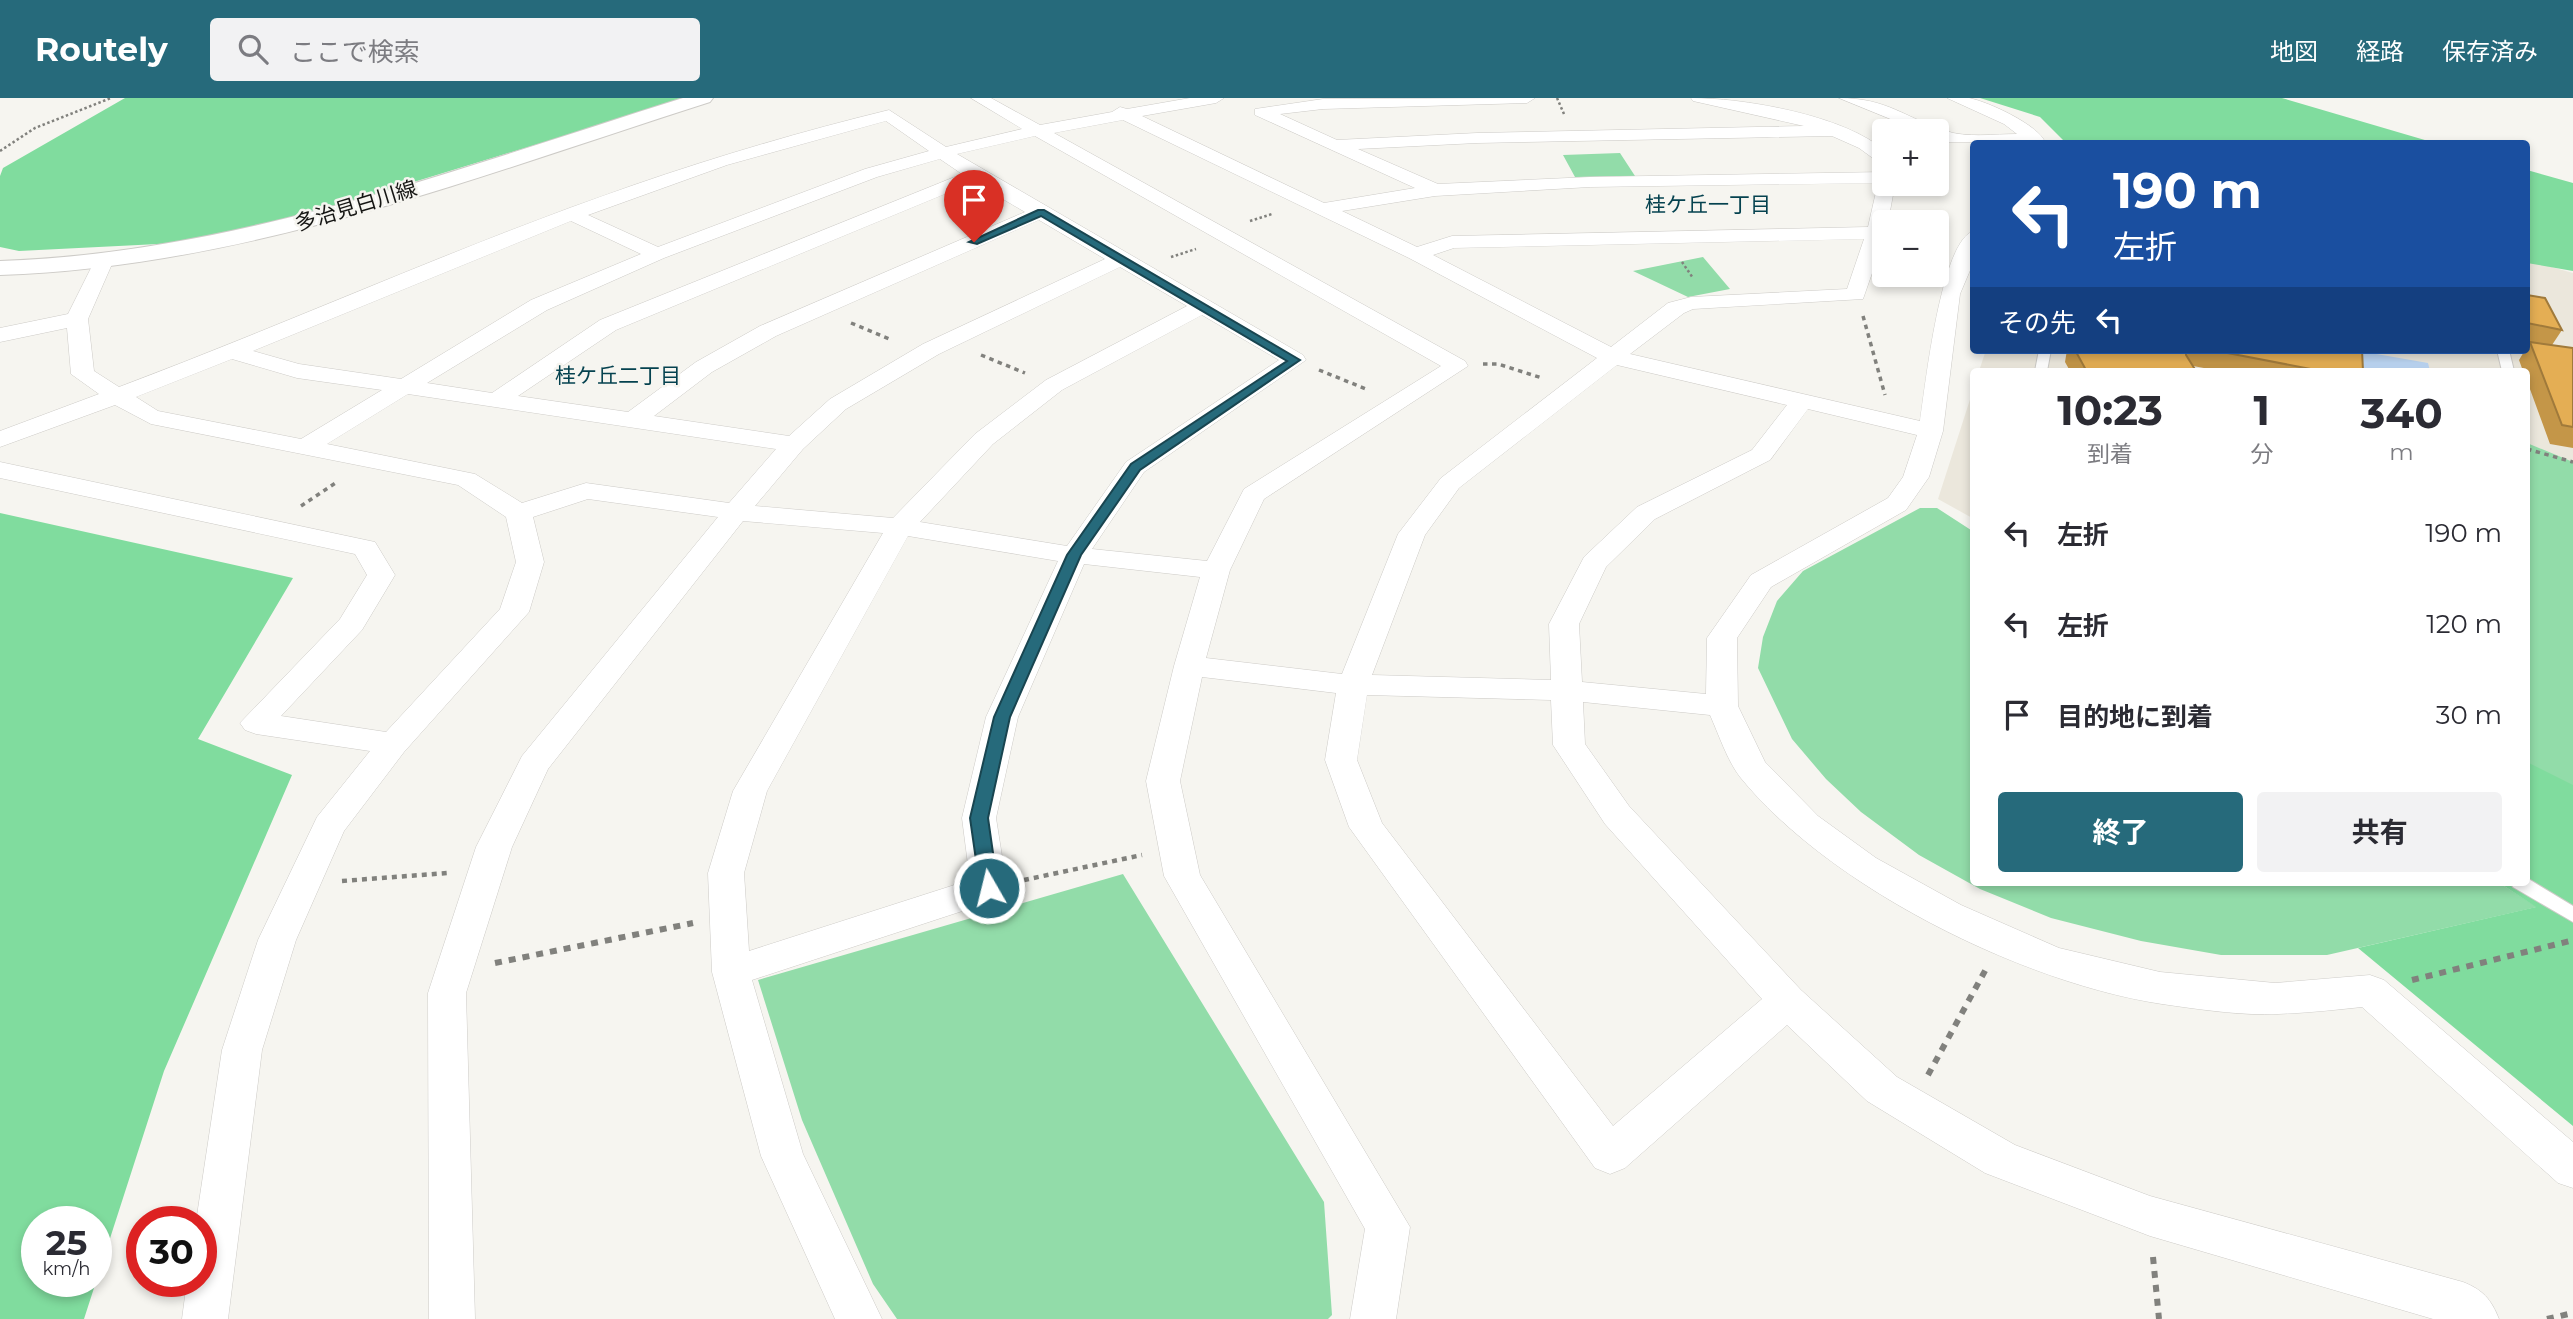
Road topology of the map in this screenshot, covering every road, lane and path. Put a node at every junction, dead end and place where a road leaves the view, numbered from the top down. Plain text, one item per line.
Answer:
1 (111, 98) edge
2 (703, 98) edge
3 (979, 98) edge
4 (1216, 98) edge
5 (1527, 98) edge
6 (1699, 98) edge
7 (1847, 98) edge
8 (1955, 98) edge
9 (1104, 104) dead end
10 (1125, 115) junction
11 (1907, 119) edge
12 (1036, 131) junction
13 (1831, 131) junction
14 (1949, 137) edge
15 (1999, 140) edge
16 (2034, 140) edge
17 (1332, 145) junction
18 (1872, 150) edge
19 (0, 151) edge
20 (941, 153) junction
21 (975, 175) junction
22 (1872, 177) edge
23 (1435, 190) junction
24 (1313, 206) junction
25 (1041, 212) junction
26 (572, 214) junction
27 (1872, 233) edge
28 (1222, 235) junction
29 (1666, 238) junction
30 (1872, 245) edge
31 (1970, 246) edge
32 (657, 254) junction
33 (1416, 254) junction
34 (102, 264) junction
35 (1128, 264) junction
36 (0, 268) edge
37 (1856, 295) junction
38 (1710, 302) junction
39 (1204, 306) junction
40 (1948, 306) junction
41 (818, 310) junction
42 (1970, 310) edge
43 (77, 319) junction
44 (0, 335) edge
45 (948, 341) junction
46 (232, 352) junction
47 (925, 353) junction
48 (1613, 357) junction
49 (1294, 360) junction
50 (1457, 366) junction
51 (1054, 385) junction
52 (405, 386) junction
53 (1573, 387) junction
54 (116, 396) junction
55 (497, 400) junction
56 (1801, 402) junction
57 (1399, 403) junction
58 (632, 421) junction
59 (1893, 423) junction
60 (1931, 431) junction
61 (0, 440) edge
62 (794, 444) junction
63 (307, 446) junction
64 (2530, 450) edge
65 (370, 459) junction
66 (2573, 462) edge
67 (0, 470) edge
68 (736, 512) junction
69 (519, 513) junction
70 (271, 527) junction
71 (900, 527) junction
72 (1074, 555) junction
73 (1216, 570) junction
74 (1189, 666) junction
75 (1353, 685) junction
76 (1566, 690) junction
77 (1722, 706) junction
78 (393, 744) junction
79 (1176, 848) junction
80 (487, 869) junction
81 (302, 884) junction
82 (2526, 886) edge
83 (989, 888) junction
84 (2573, 915) edge
85 (728, 916) junction
86 (2003, 939) junction
87 (2573, 940) edge
88 (455, 971) junction
89 (731, 972) junction
90 (2370, 991) junction
91 (1787, 1001) junction
92 (1911, 1107) junction
93 (2573, 1169) edge
94 (2150, 1216) junction
95 (2573, 1312) edge
96 (205, 1319) edge
97 (452, 1319) edge
98 (859, 1319) edge
99 (1373, 1319) edge
100 (2159, 1319) edge
101 (2476, 1319) edge
102 (2547, 1319) edge

1 - 19 path
2 - 34 main road, 多治見白川線
3 - 12 street
4 - 10 street
5 - 17 street
6 - 13 street
7 - 11 street
8 - 16 street
9 - 10 street
10 - 12 street
10 - 24 street
12 - 20 street
12 - 28 street
13 - 17 street
13 - 18 street
14 - 15 street
17 - 23 street
20 - 21 street
20 - 26 street
20 - 32 street
21 - 25 street
21 - 55 street
22 - 23 street
23 - 24 street
24 - 28 path
24 - 33 street
25 - 35 street
25 - 41 street
26 - 32 street
26 - 46 street
27 - 29 street
28 - 35 path
28 - 50 street
29 - 33 street
29 - 38 path
30 - 37 street
31 - 40 street
32 - 52 street
33 - 48 street
34 - 36 main road, 多治見白川線
34 - 43 street
35 - 39 street
35 - 45 street
37 - 38 street
37 - 59 path
38 - 48 street
39 - 49 street
39 - 51 street
40 - 42 street
40 - 60 street
41 - 47 path
41 - 58 street
43 - 44 street
43 - 54 street
45 - 47 street
45 - 51 path
46 - 52 street
46 - 54 street
47 - 62 street
48 - 53 street
48 - 56 street
49 - 57 path
49 - 72 street
50 - 53 path
50 - 57 street
51 - 71 street
52 - 55 street
52 - 63 street
53 - 75 street
54 - 61 street
54 - 63 street
55 - 58 street
56 - 59 street
56 - 76 street
57 - 73 street
58 - 62 street
59 - 60 street
60 - 77 street
62 - 68 street
63 - 65 street
64 - 66 path
65 - 69 street
65 - 70 path
67 - 70 street
68 - 69 street
68 - 71 street
68 - 80 street
69 - 78 street
70 - 78 street
71 - 72 street
71 - 85 street
72 - 73 street
72 - 83 street
73 - 74 street
74 - 75 street
74 - 79 street
75 - 76 street
75 - 91 street
76 - 77 street
76 - 91 street
77 - 86 street
78 - 81 street
79 - 83 path
79 - 99 street
80 - 81 path
80 - 88 street
81 - 96 street
82 - 84 lane
83 - 89 street
85 - 88 path
85 - 89 street
86 - 90 street
86 - 92 path
87 - 90 path
88 - 97 street
89 - 98 street
90 - 93 street
91 - 92 street
92 - 94 street
94 - 100 path
94 - 101 street
95 - 102 path

